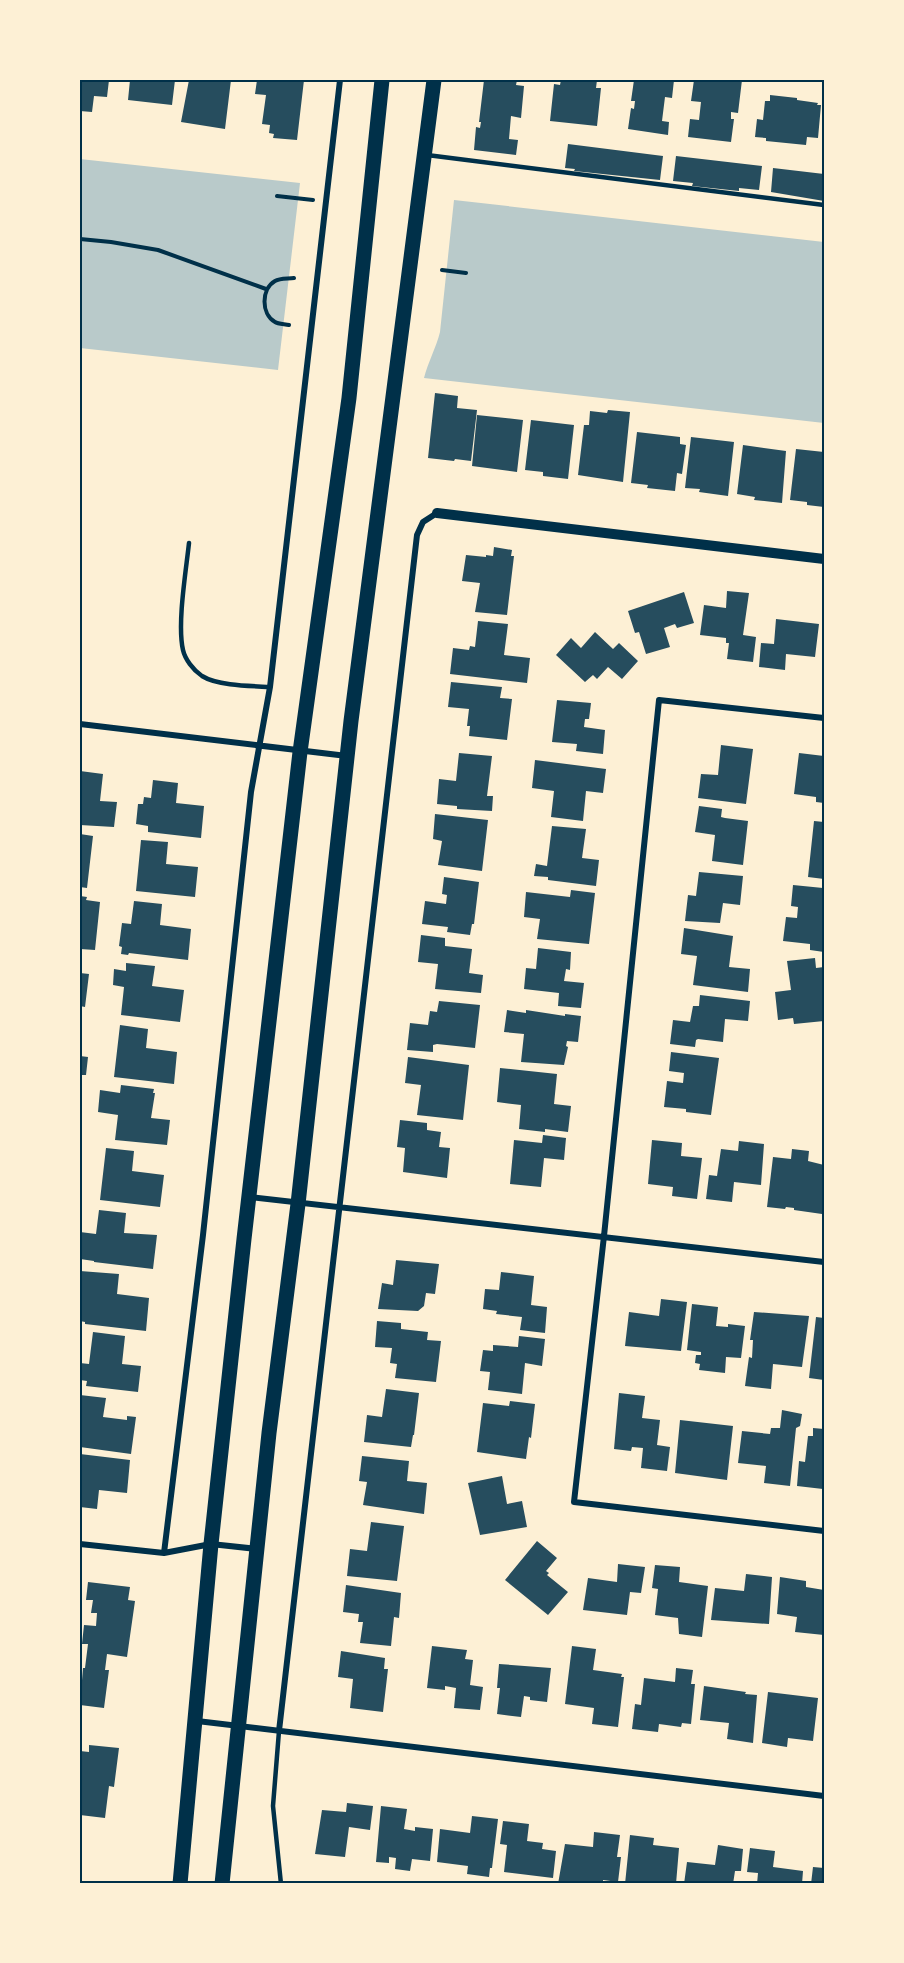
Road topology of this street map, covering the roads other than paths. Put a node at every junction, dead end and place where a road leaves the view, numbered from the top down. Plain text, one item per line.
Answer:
1 (340, 80) edge
2 (382, 80) edge
3 (434, 80) edge
4 (424, 155) junction
5 (825, 206) edge
6 (437, 513) joint
7 (189, 543) dead end
8 (825, 559) edge
9 (270, 687) junction
10 (825, 718) edge
11 (80, 724) edge
12 (259, 747) junction
13 (300, 752) junction
14 (348, 756) junction
15 (249, 1197) junction
16 (298, 1204) junction
17 (340, 1207) junction
18 (604, 1236) junction
19 (825, 1262) edge
20 (825, 1531) edge
21 (80, 1544) edge
22 (211, 1544) junction
23 (257, 1549) junction
24 (164, 1553) junction
25 (194, 1720) junction
26 (238, 1726) junction
27 (279, 1731) junction
28 (825, 1796) edge
29 (180, 1884) edge
30 (222, 1884) edge
31 (281, 1884) edge

1 - 9 street
2 - 13 main road
3 - 4 main road
4 - 5 lane
4 - 14 main road
6 - 8 street
6 - 17 street
7 - 9 lane
9 - 12 street
10 - 18 street
11 - 12 street
12 - 13 street
12 - 24 street
13 - 14 street
13 - 15 main road
14 - 16 main road
15 - 16 street
15 - 22 main road
16 - 17 street
16 - 23 main road
17 - 18 street
17 - 27 street
18 - 19 street
18 - 20 street
21 - 24 street
22 - 23 street
22 - 24 street
22 - 25 main road
23 - 26 main road
25 - 26 street
25 - 29 main road
26 - 27 street
26 - 30 main road
27 - 28 street
27 - 31 lane

